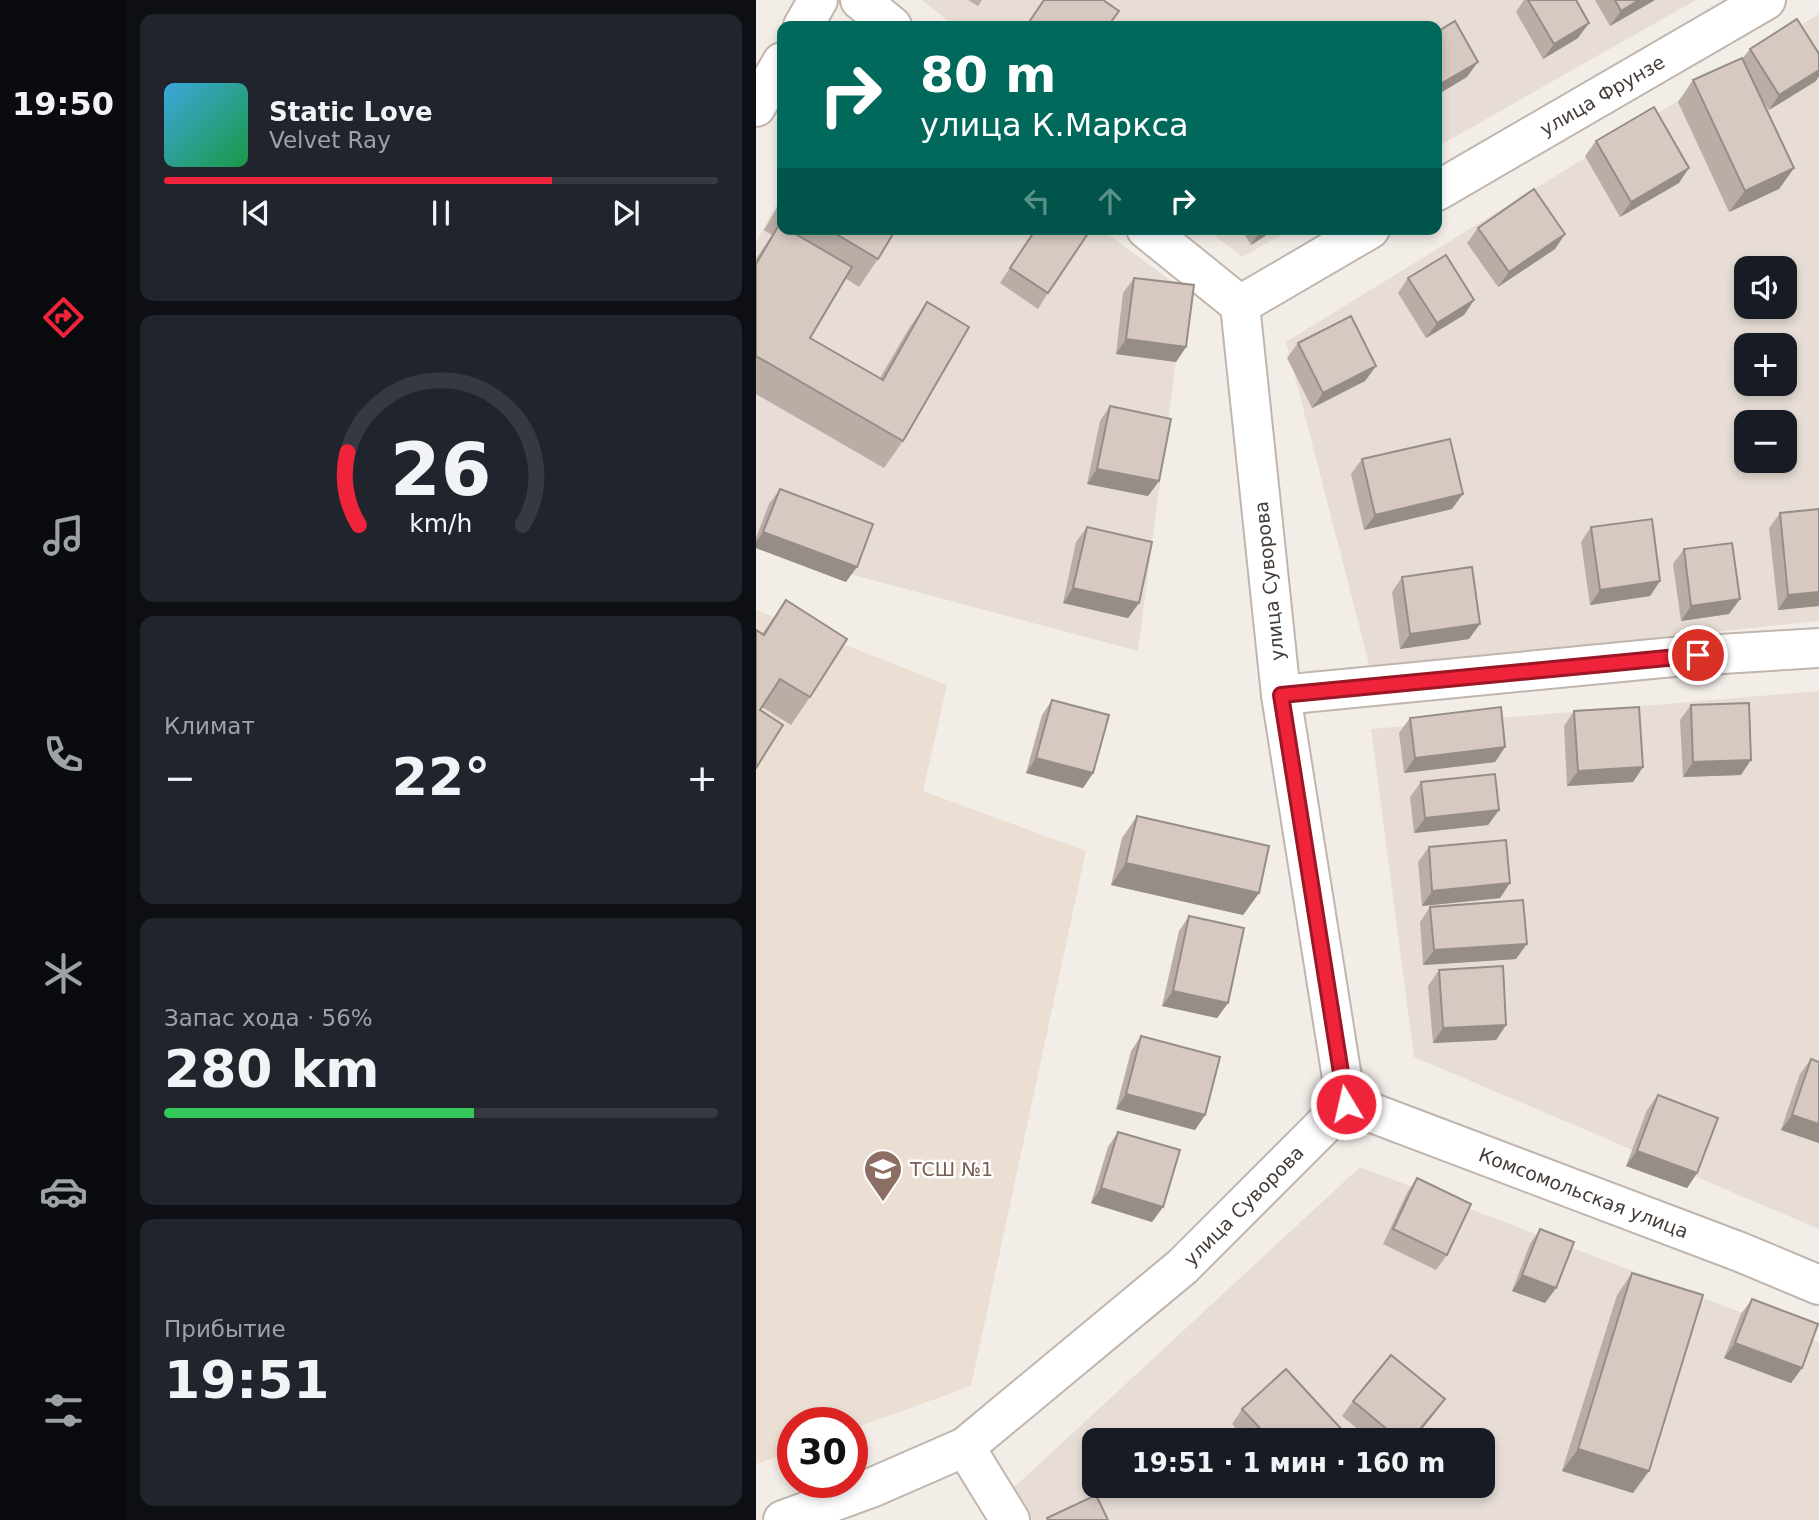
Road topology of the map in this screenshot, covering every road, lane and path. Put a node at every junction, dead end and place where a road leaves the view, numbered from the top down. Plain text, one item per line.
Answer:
1 (818, 0) edge
2 (860, 0) edge
3 (1766, 0) edge
4 (806, 21) edge
5 (886, 21) edge
6 (777, 71) edge
7 (756, 107) edge
8 (1442, 188) edge
9 (1153, 235) edge
10 (1360, 235) edge
11 (1240, 305) junction
12 (1819, 648) edge
13 (1281, 695) junction
14 (1346, 1104) junction
15 (1819, 1285) edge
16 (965, 1447) junction
17 (783, 1520) edge
18 (1010, 1520) edge

1 - 4 street
2 - 5 street
3 - 8 street, улица Фрунзе
6 - 7 street
9 - 11 street
10 - 11 street
11 - 13 street, улица Суворова
12 - 13 street
13 - 14 street, улица Суворова
14 - 15 street, Комсомольская улица
14 - 16 street, улица Суворова
16 - 17 street, улица Суворова
16 - 18 street

